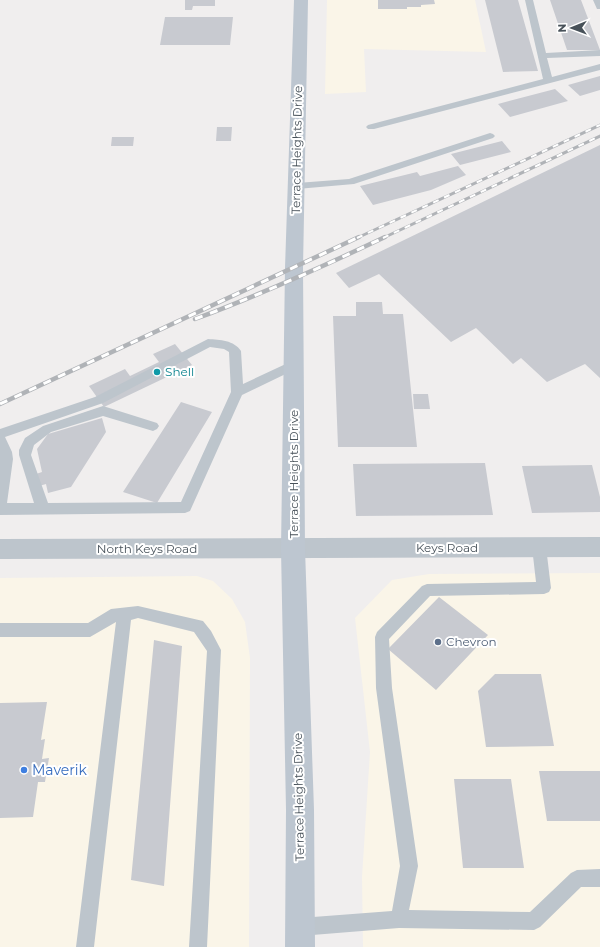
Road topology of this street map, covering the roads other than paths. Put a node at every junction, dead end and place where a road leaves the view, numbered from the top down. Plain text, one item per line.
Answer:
1 (301, 0) edge
2 (528, 0) edge
3 (597, 0) edge
4 (600, 7) edge
5 (600, 53) edge
6 (542, 56) junction
7 (600, 67) edge
8 (548, 80) junction
9 (371, 127) dead end
10 (490, 136) dead end
11 (296, 186) junction
12 (294, 365) junction
13 (237, 392) junction
14 (153, 426) dead end
15 (0, 434) edge
16 (0, 439) edge
17 (0, 508) edge
18 (43, 509) junction
19 (539, 547) junction
20 (600, 547) edge
21 (0, 549) edge
22 (293, 549) junction
23 (124, 614) junction
24 (0, 630) edge
25 (600, 878) edge
26 (399, 919) junction
27 (300, 937) edge
28 (85, 947) edge
29 (198, 947) edge

1 - 11 main road, Terrace Heights Drive
2 - 6 lane
3 - 4 lane
5 - 6 lane
6 - 8 lane
7 - 8 lane
8 - 9 lane
10 - 11 lane
11 - 12 main road, Terrace Heights Drive
12 - 13 lane
12 - 22 main road, Terrace Heights Drive
13 - 15 lane
13 - 18 lane
14 - 18 lane
16 - 17 lane
17 - 18 lane
19 - 20 street, Keys Road
19 - 22 street, Keys Road
19 - 26 lane
21 - 22 street, North Keys Road
22 - 27 main road, Terrace Heights Drive
23 - 24 lane
23 - 28 lane
23 - 29 lane
25 - 26 lane
26 - 27 lane

